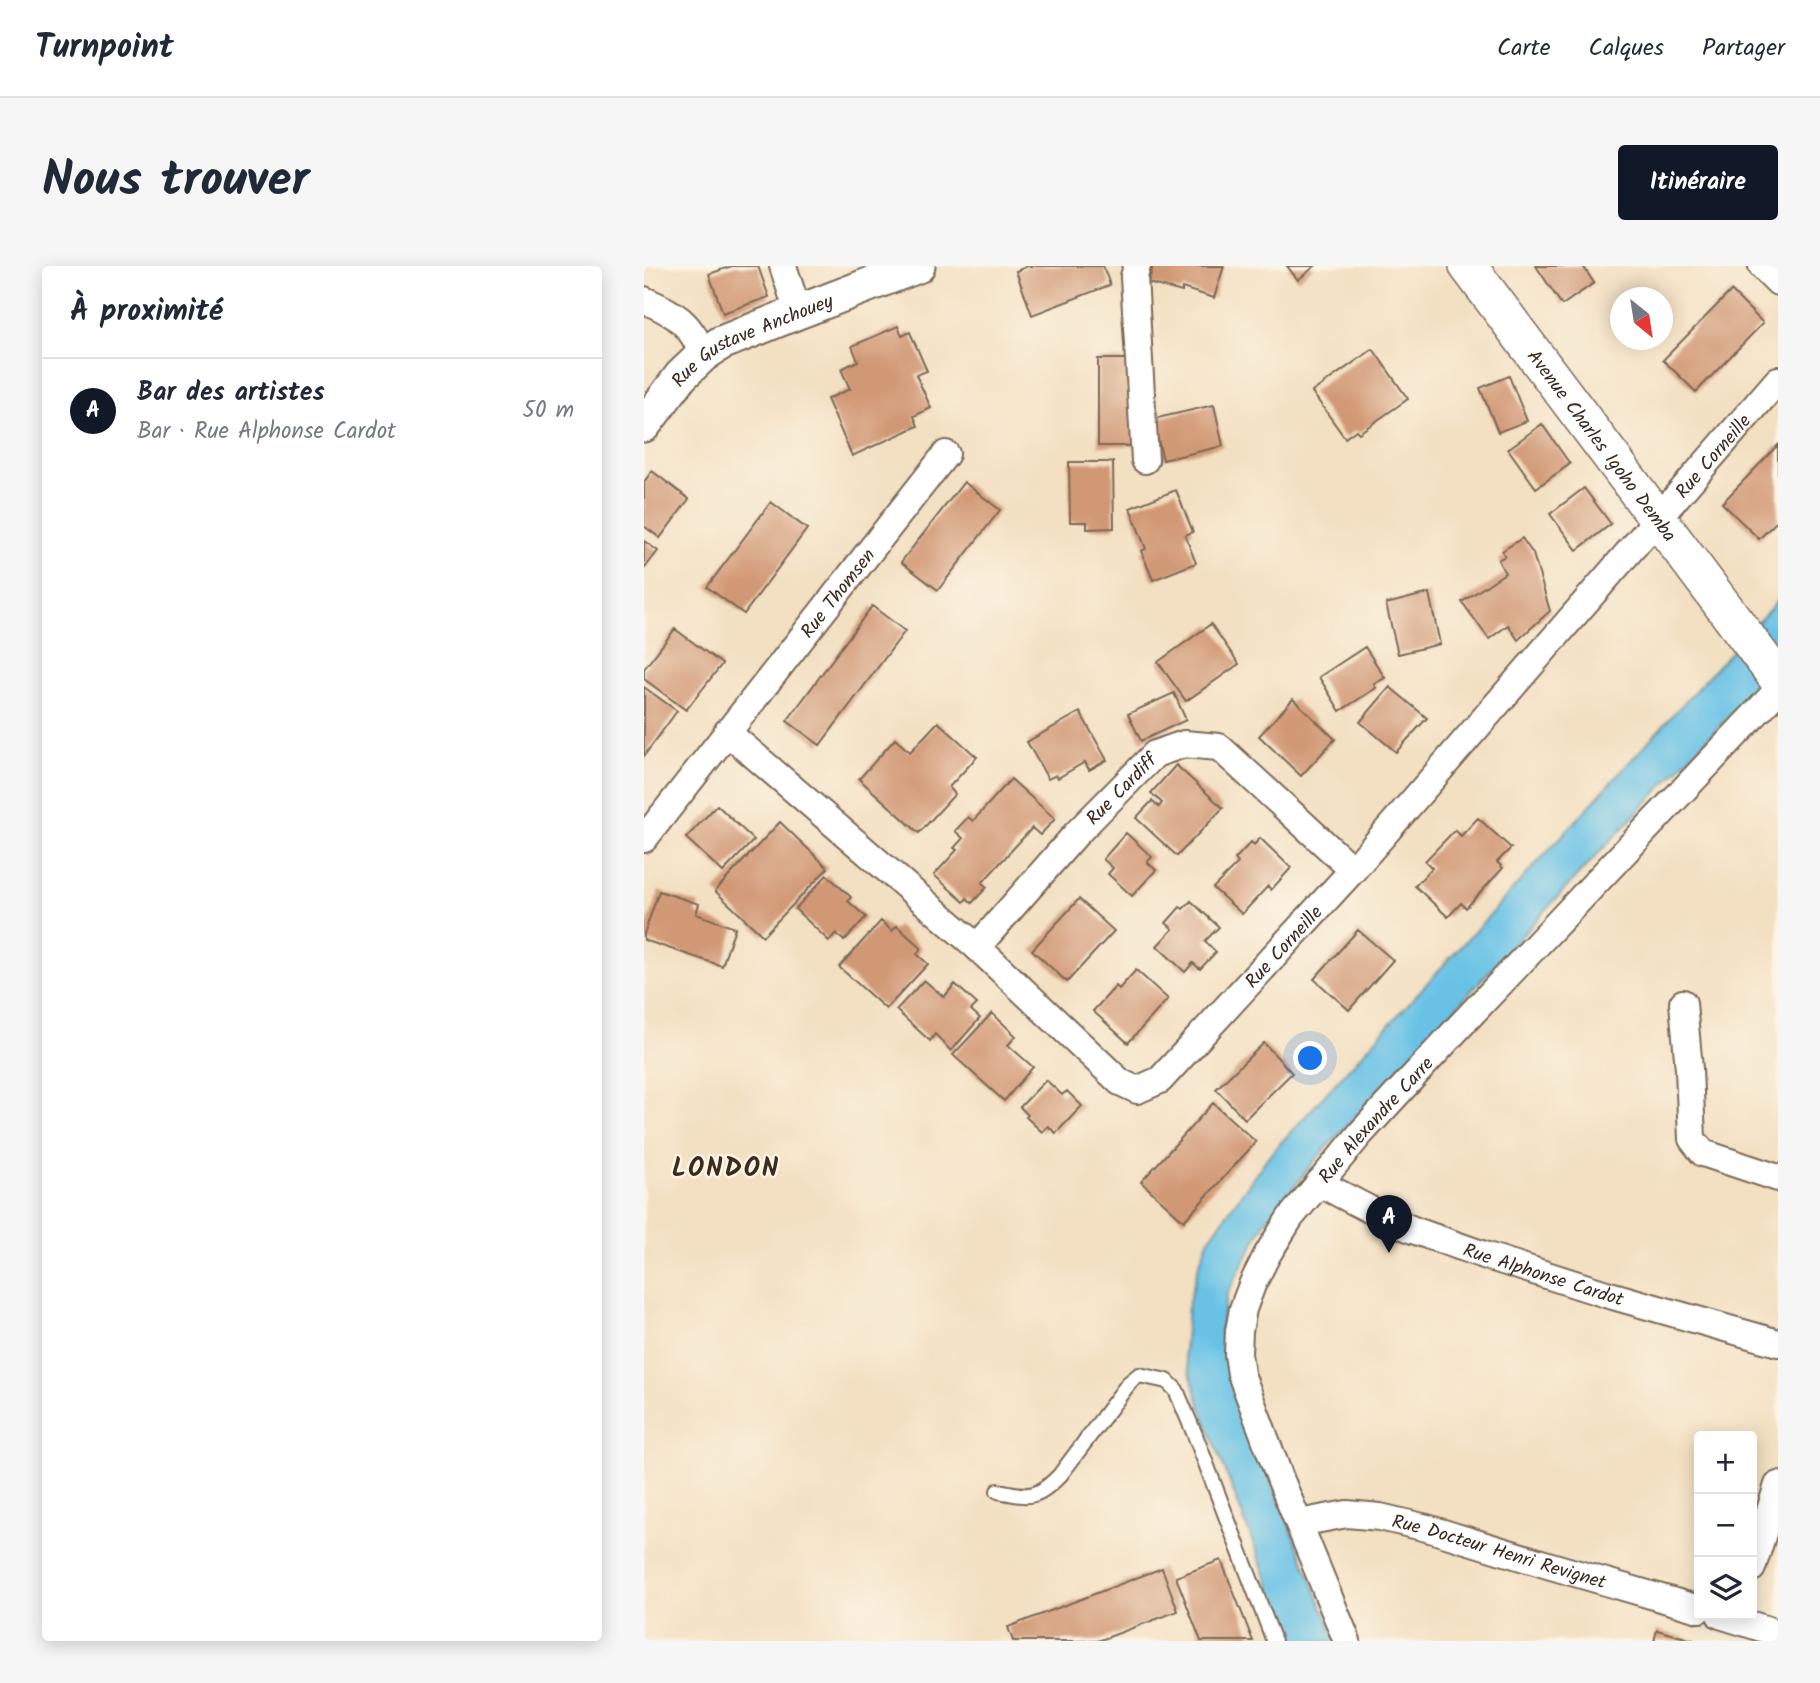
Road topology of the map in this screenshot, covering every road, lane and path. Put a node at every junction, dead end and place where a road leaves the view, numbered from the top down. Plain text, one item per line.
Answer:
1 (783, 266) edge
2 (918, 266) edge
3 (1137, 266) edge
4 (1468, 266) edge
5 (1762, 266) edge
6 (1778, 282) edge
7 (644, 300) edge
8 (797, 312) junction
9 (703, 355) junction
10 (1778, 380) edge
11 (644, 425) edge
12 (946, 454) dead end
13 (1144, 460) dead end
14 (1659, 518) junction
15 (1777, 682) edge
16 (727, 732) junction
17 (644, 839) edge
18 (1353, 870) junction
19 (977, 947) junction
20 (1683, 1003) dead end
21 (1778, 1178) edge
22 (1319, 1183) junction
23 (1778, 1343) edge
24 (1778, 1485) edge
25 (998, 1491) dead end
26 (1299, 1523) junction
27 (1755, 1557) edge
28 (1694, 1608) edge
29 (1742, 1620) edge
30 (1778, 1633) edge
31 (1274, 1641) edge
32 (1348, 1641) edge

1 - 8 street
2 - 8 street, Rue Gustave Anchouey
3 - 13 street
4 - 14 main road, Avenue Charles Igoho Demba
5 - 6 street
7 - 9 street
8 - 9 street, Rue Gustave Anchouey
9 - 11 street, Rue Gustave Anchouey
10 - 14 street, Rue Corneille
12 - 16 street, Rue Thomsen
14 - 15 main road, Avenue Charles Igoho Demba
14 - 18 street, Rue Corneille
15 - 22 street, Rue Alexandre Carre
16 - 17 street, Rue Thomsen
16 - 19 street, Rue Corneille
18 - 19 street, Rue Cardiff
18 - 19 street, Rue Corneille
20 - 21 street
22 - 23 street, Rue Alphonse Cardot
22 - 26 street, Rue Alexandre Carre
24 - 27 street
25 - 31 lane
26 - 28 street, Rue Docteur Henri Revignet
26 - 32 street, Rue Alexandre Carre
29 - 30 street

